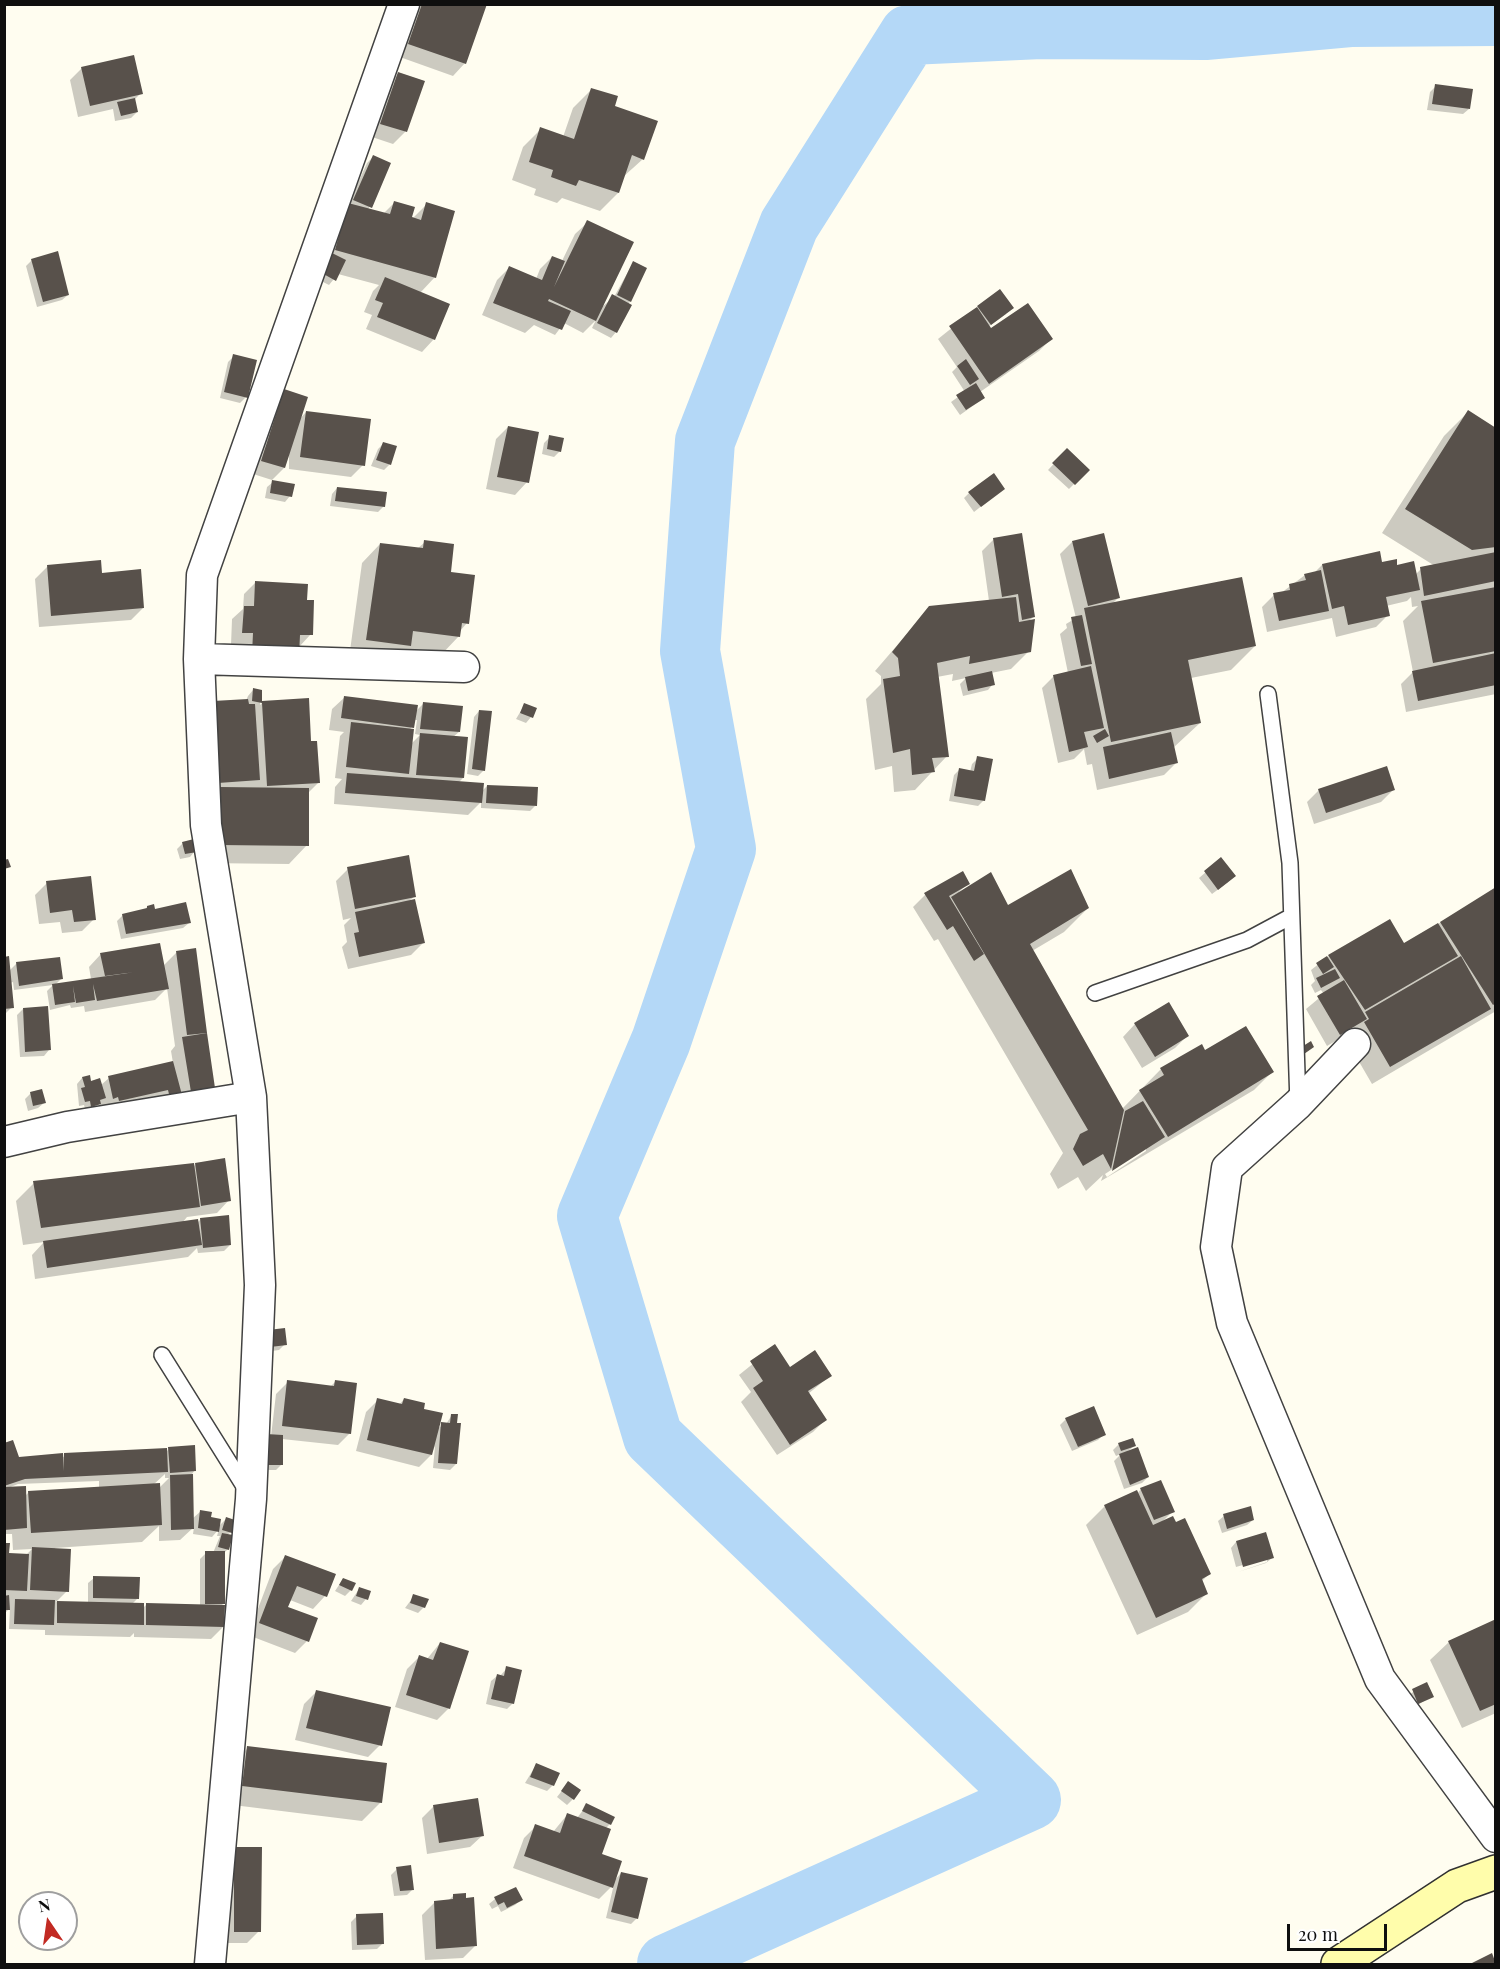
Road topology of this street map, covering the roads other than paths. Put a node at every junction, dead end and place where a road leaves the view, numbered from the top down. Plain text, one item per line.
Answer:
1 (404, 4) edge
2 (199, 659) junction
3 (464, 667) dead end
4 (1268, 694) dead end
5 (1290, 917) junction
6 (1095, 993) dead end
7 (1355, 1044) dead end
8 (251, 1097) junction
9 (1298, 1104) junction
10 (4, 1142) edge
11 (162, 1355) dead end
12 (251, 1499) junction
13 (1496, 1837) edge
14 (1496, 1872) edge
15 (210, 1965) edge
16 (1338, 1965) edge

1 - 2 street
2 - 3 street
2 - 8 street
4 - 5 lane
5 - 6 lane
5 - 9 lane
7 - 9 street
8 - 10 street
8 - 12 street
9 - 13 street
11 - 12 lane
12 - 15 street
14 - 16 street

